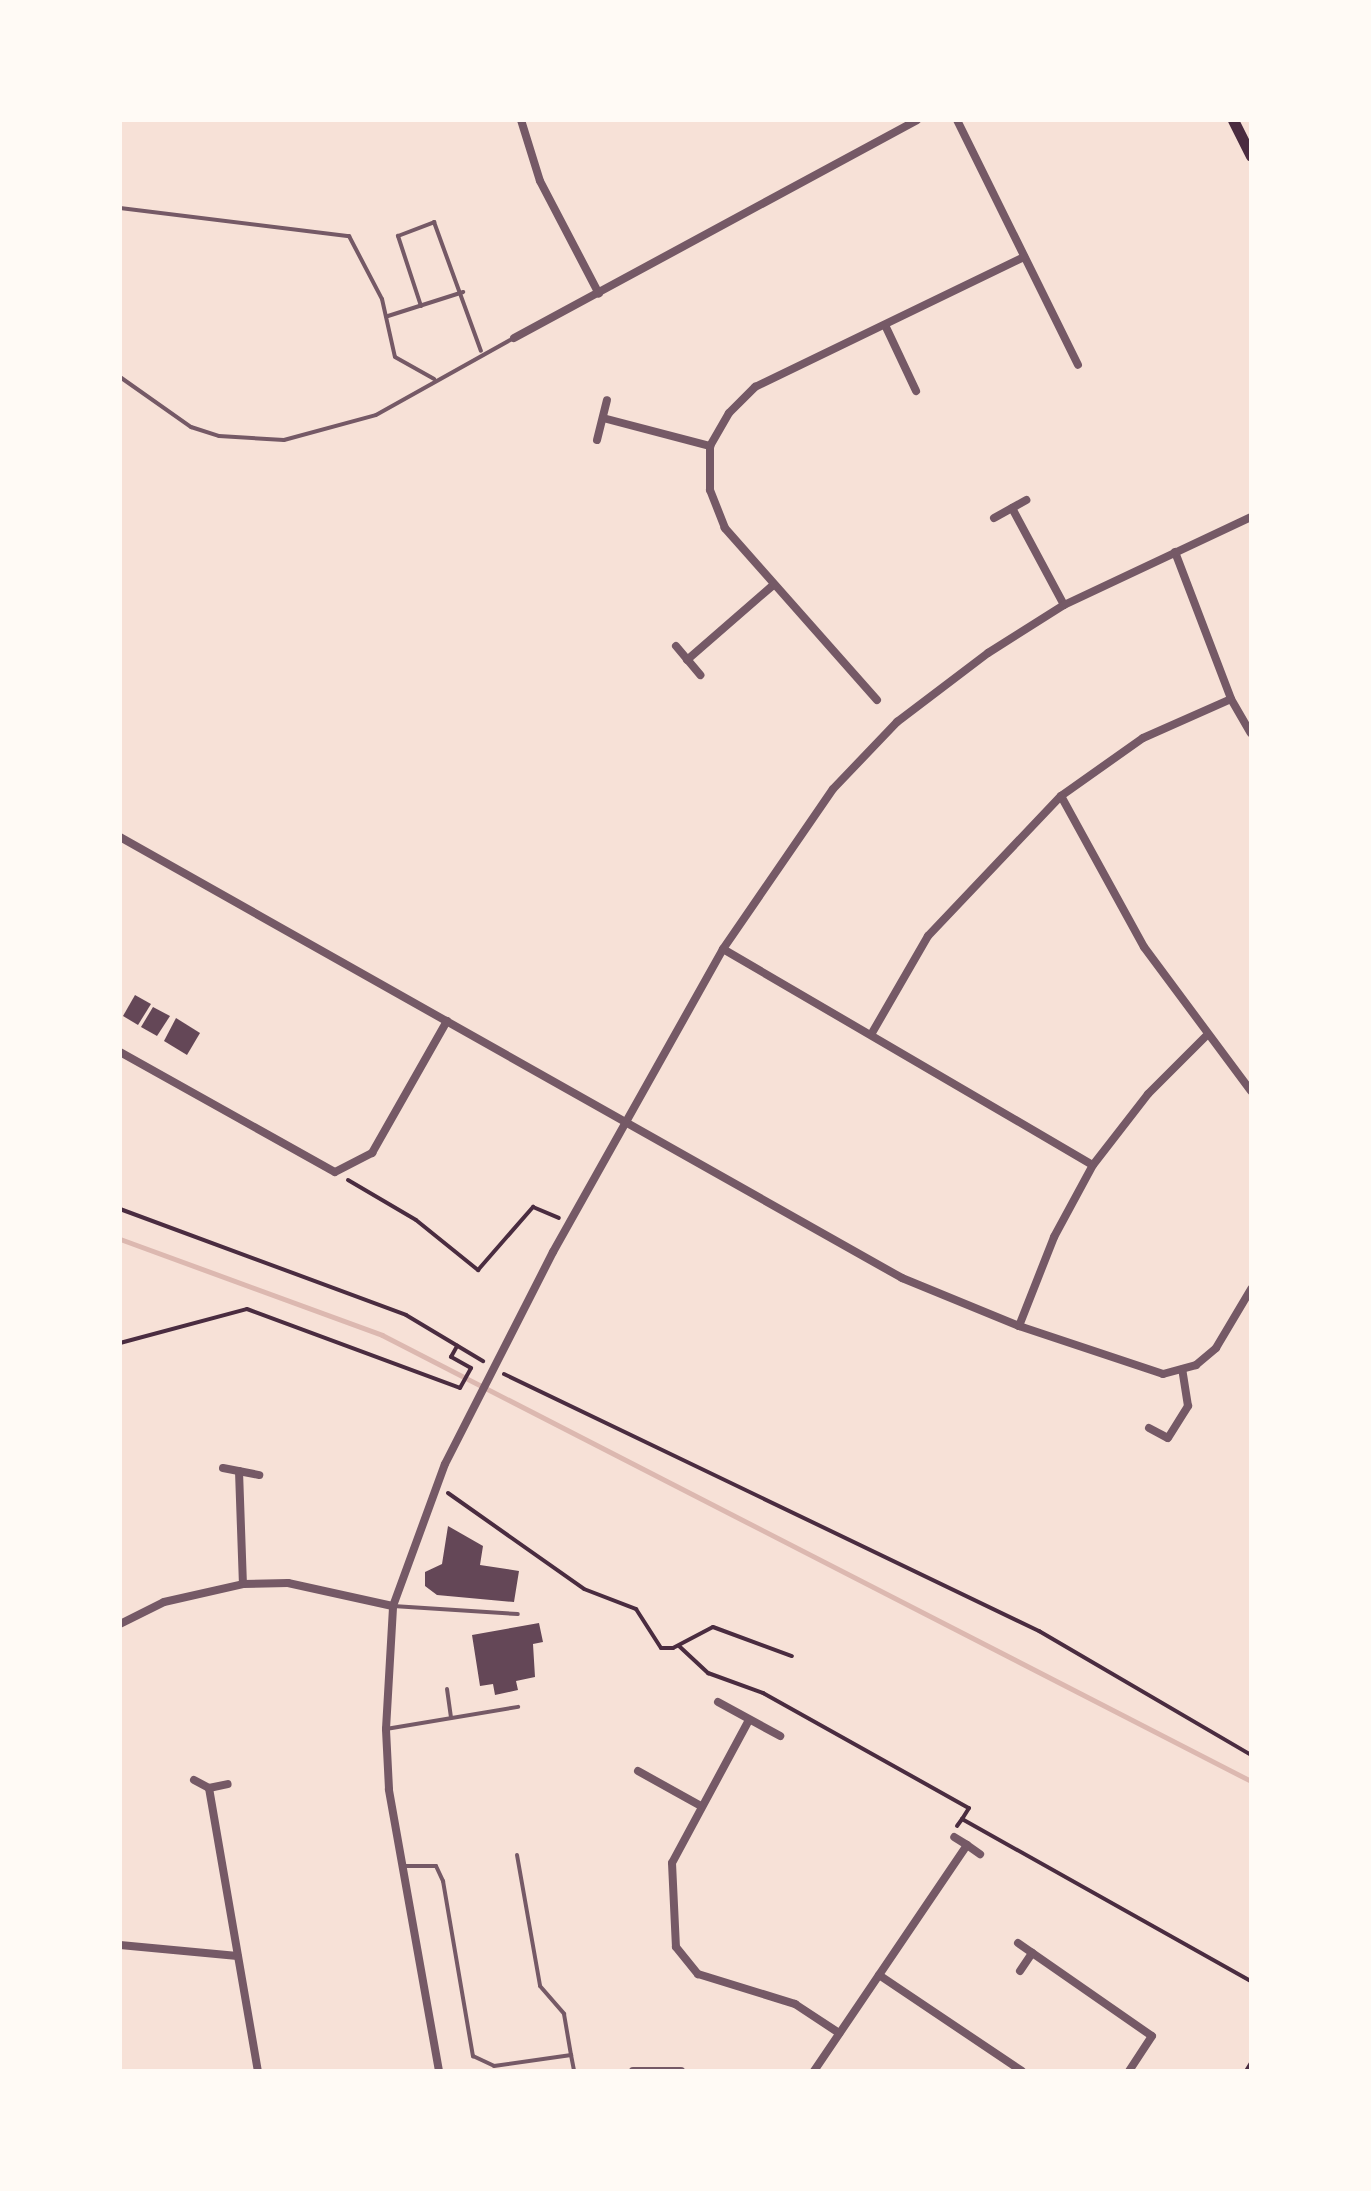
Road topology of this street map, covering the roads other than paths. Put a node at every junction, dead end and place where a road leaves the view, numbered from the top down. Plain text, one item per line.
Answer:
1 (521, 120) edge
2 (917, 120) edge
3 (956, 120) edge
4 (1233, 120) edge
5 (1251, 156) edge
6 (120, 208) edge
7 (1024, 257) junction
8 (463, 292) junction
9 (599, 294) junction
10 (421, 306) junction
11 (388, 316) junction
12 (885, 325) junction
13 (514, 338) joint
14 (481, 352) junction
15 (1078, 365) dead end
16 (120, 377) edge
17 (434, 379) junction
18 (916, 391) dead end
19 (607, 400) dead end
20 (602, 418) junction
21 (597, 440) dead end
22 (710, 446) junction
23 (1026, 500) dead end
24 (1012, 508) junction
25 (1251, 517) edge
26 (994, 518) dead end
27 (1176, 552) junction
28 (772, 586) junction
29 (1064, 606) junction
30 (676, 646) dead end
31 (688, 660) junction
32 (700, 675) dead end
33 (877, 700) dead end
34 (1231, 700) junction
35 (1251, 733) edge
36 (1061, 796) junction
37 (120, 837) edge
38 (722, 949) junction
39 (447, 1021) junction
40 (872, 1033) junction
41 (1205, 1036) junction
42 (120, 1052) edge
43 (1251, 1091) edge
44 (626, 1123) junction
45 (1093, 1166) junction
46 (1251, 1289) edge
47 (1019, 1326) junction
48 (1182, 1369) junction
49 (1149, 1428) dead end
50 (223, 1468) dead end
51 (239, 1471) junction
52 (258, 1476) dead end
53 (243, 1584) junction
54 (394, 1606) junction
55 (518, 1614) dead end
56 (120, 1624) edge
57 (447, 1689) dead end
58 (718, 1702) dead end
59 (518, 1707) dead end
60 (451, 1718) junction
61 (750, 1720) junction
62 (386, 1729) junction
63 (780, 1736) dead end
64 (638, 1771) dead end
65 (194, 1780) dead end
66 (228, 1784) dead end
67 (209, 1788) junction
68 (699, 1806) junction
69 (954, 1837) road end
70 (967, 1845) junction
71 (980, 1854) dead end
72 (517, 1855) dead end
73 (402, 1866) junction
74 (120, 1944) edge
75 (1018, 1944) dead end
76 (1032, 1953) junction
77 (237, 1956) junction
78 (1020, 1971) dead end
79 (879, 1975) junction
80 (839, 2033) junction
81 (571, 2055) junction
82 (258, 2071) edge
83 (439, 2071) edge
84 (574, 2071) edge
85 (633, 2071) edge
86 (680, 2071) edge
87 (814, 2071) edge
88 (1022, 2071) edge
89 (1129, 2071) edge

1 - 9 street
2 - 9 street
3 - 7 street
4 - 5 main road
6 - 11 lane
7 - 12 street
7 - 15 street
8 - 10 lane
8 - 10 lane
8 - 14 lane
9 - 13 street
10 - 11 lane
11 - 17 lane
12 - 18 street
12 - 22 street
13 - 14 lane
14 - 17 lane
16 - 17 lane
19 - 20 street
20 - 21 street
20 - 22 street
22 - 28 street
23 - 24 street
24 - 26 street
24 - 29 street
25 - 27 street
27 - 29 street
27 - 34 street
28 - 31 street
28 - 33 street
29 - 38 street
30 - 31 street
31 - 32 street
34 - 35 street
34 - 36 street
36 - 40 street
36 - 41 street
37 - 39 street
38 - 40 street
38 - 44 street
39 - 42 street
39 - 44 street
40 - 45 street
41 - 43 street
41 - 45 street
44 - 47 street
44 - 54 street
45 - 47 street
46 - 48 street
47 - 48 street
48 - 49 street
50 - 51 street
51 - 52 street
51 - 53 street
53 - 54 street
53 - 56 street
54 - 55 lane
54 - 62 street
57 - 60 lane
58 - 61 street
59 - 60 lane
60 - 62 lane
61 - 63 street
61 - 68 street
62 - 73 street
64 - 68 street
65 - 67 street
66 - 67 street
67 - 77 street
68 - 80 street
69 - 70 street
70 - 71 street
70 - 79 street
72 - 81 lane
73 - 81 lane
73 - 83 street
74 - 77 street
75 - 76 street
76 - 78 street
76 - 89 street
77 - 82 street
79 - 80 street
79 - 88 street
80 - 87 street
81 - 84 lane
85 - 86 street

